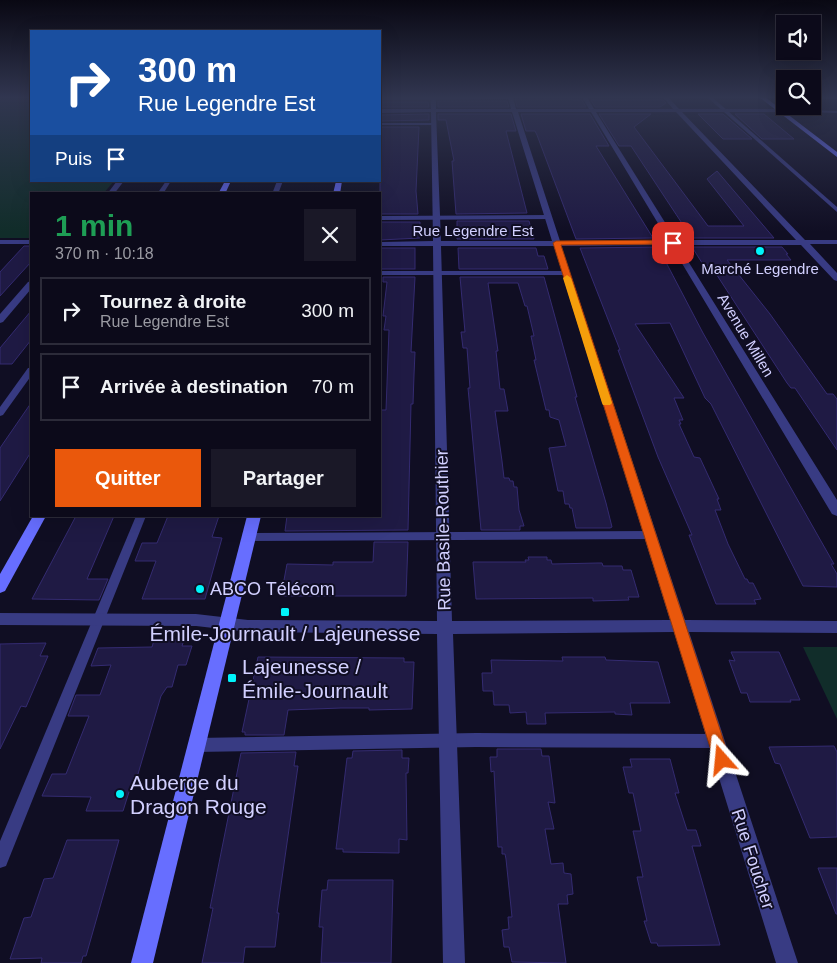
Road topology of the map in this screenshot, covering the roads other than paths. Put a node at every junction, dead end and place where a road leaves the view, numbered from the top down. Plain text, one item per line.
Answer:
1 (434, 142) edge
2 (524, 142) edge
3 (611, 142) edge
4 (708, 142) edge
5 (760, 142) edge
6 (820, 142) edge
7 (837, 155) edge
8 (121, 182) edge
9 (112, 192) edge
10 (837, 210) edge
11 (548, 217) junction
12 (381, 218) edge
13 (436, 218) junction
14 (0, 242) edge
15 (30, 242) edge
16 (837, 242) edge
17 (556, 243) junction
18 (673, 243) junction
19 (803, 243) junction
20 (381, 244) edge
21 (437, 244) junction
22 (381, 273) edge
23 (438, 273) junction
24 (565, 273) junction
25 (837, 278) edge
26 (30, 285) edge
27 (5, 309) edge
28 (0, 320) edge
29 (30, 371) edge
30 (0, 413) edge
31 (837, 511) edge
32 (39, 517) edge
33 (141, 517) edge
34 (254, 517) edge
35 (649, 535) junction
36 (444, 536) junction
37 (249, 537) junction
38 (0, 588) edge
39 (0, 619) edge
40 (98, 620) junction
41 (227, 624) junction
42 (678, 626) junction
43 (837, 627) edge
44 (444, 628) junction
45 (448, 740) junction
46 (716, 741) junction
47 (196, 744) junction
48 (0, 860) edge
49 (142, 963) edge
50 (454, 963) edge
51 (786, 963) edge

1 - 13 street, Rue Basile-Routhier
2 - 11 street, Rue Foucher
3 - 18 street, Avenue Millen
4 - 19 street
5 - 10 lane
6 - 7 main road
8 - 9 street
11 - 13 lane
11 - 17 street, Rue Foucher
12 - 13 lane
13 - 21 street, Rue Basile-Routhier
14 - 15 street
16 - 19 street, Rue Legendre Est
17 - 18 street, Rue Legendre Est
17 - 21 street, Rue Legendre Est
17 - 24 street, Rue Foucher
18 - 19 street, Rue Legendre Est
18 - 31 street, Avenue Millen
19 - 25 street
20 - 21 street, Rue Legendre Est
21 - 23 street, Rue Basile-Routhier
22 - 23 lane
23 - 24 lane
23 - 36 street, Rue Basile-Routhier
24 - 35 street, Rue Foucher
26 - 27 street
27 - 28 street
29 - 30 lane
32 - 38 main road
33 - 40 lane
34 - 37 main road
35 - 36 lane
35 - 42 street, Rue Foucher
36 - 37 lane
36 - 44 street, Rue Basile-Routhier
37 - 41 main road
39 - 40 street
40 - 41 street
40 - 48 lane
41 - 44 street
41 - 47 main road
42 - 43 street
42 - 44 street
42 - 46 street, Rue Foucher
44 - 45 street, Rue Basile-Routhier
45 - 46 lane
45 - 47 lane
45 - 50 street, Rue Basile-Routhier
46 - 51 street, Rue Foucher
47 - 49 main road

